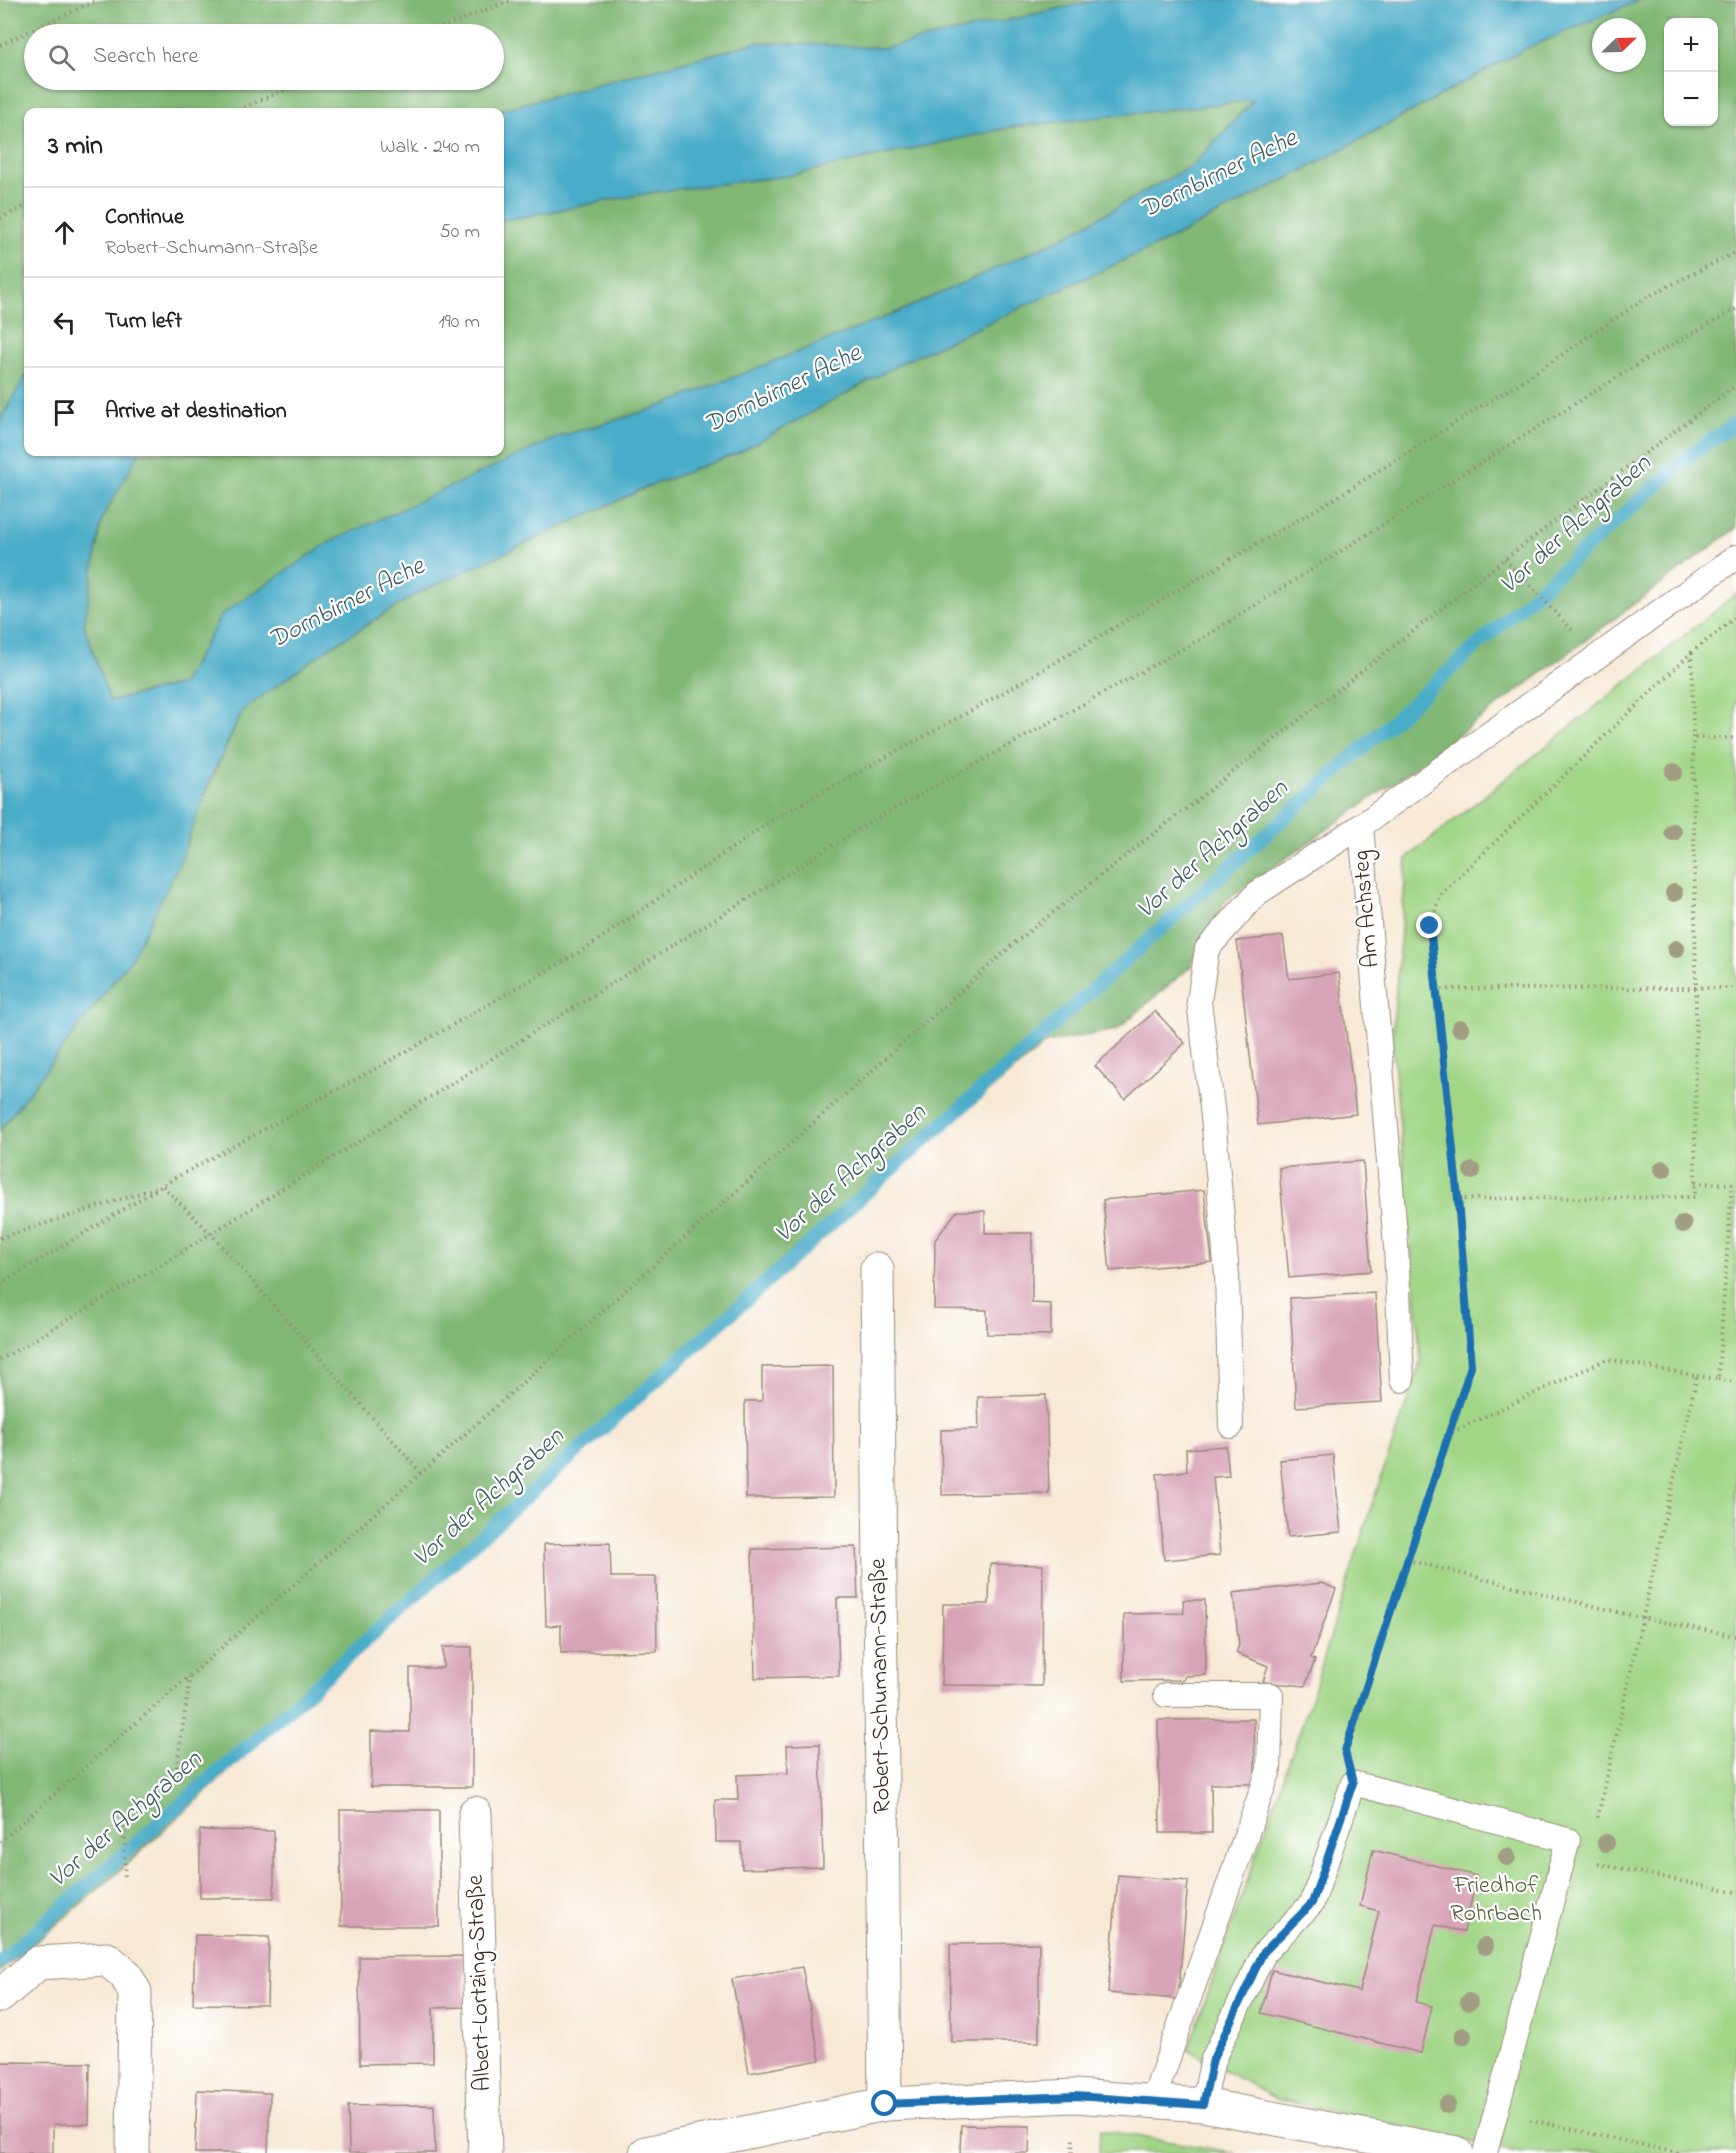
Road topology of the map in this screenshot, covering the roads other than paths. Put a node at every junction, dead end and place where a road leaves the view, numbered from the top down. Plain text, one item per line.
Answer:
1 (1736, 557) edge
2 (1361, 826) junction
3 (877, 1269) dead end
4 (1402, 1380) dead end
5 (1231, 1426) dead end
6 (1166, 1695) dead end
7 (475, 1814) dead end
8 (0, 1996) edge
9 (1153, 2101) junction
10 (885, 2104) junction
11 (1203, 2105) junction
12 (133, 2153) edge
13 (486, 2153) edge
14 (646, 2153) edge
15 (1457, 2153) edge
16 (1485, 2153) edge

1 - 2 lane, Am Achsteg
2 - 4 lane, Am Achsteg
2 - 5 lane
3 - 10 street, Robert-Schumann-Straße
6 - 9 lane
7 - 13 street, Albert-Lortzing-Straße
8 - 12 street
9 - 10 street
9 - 11 street
10 - 14 street
11 - 15 street
11 - 16 lane

